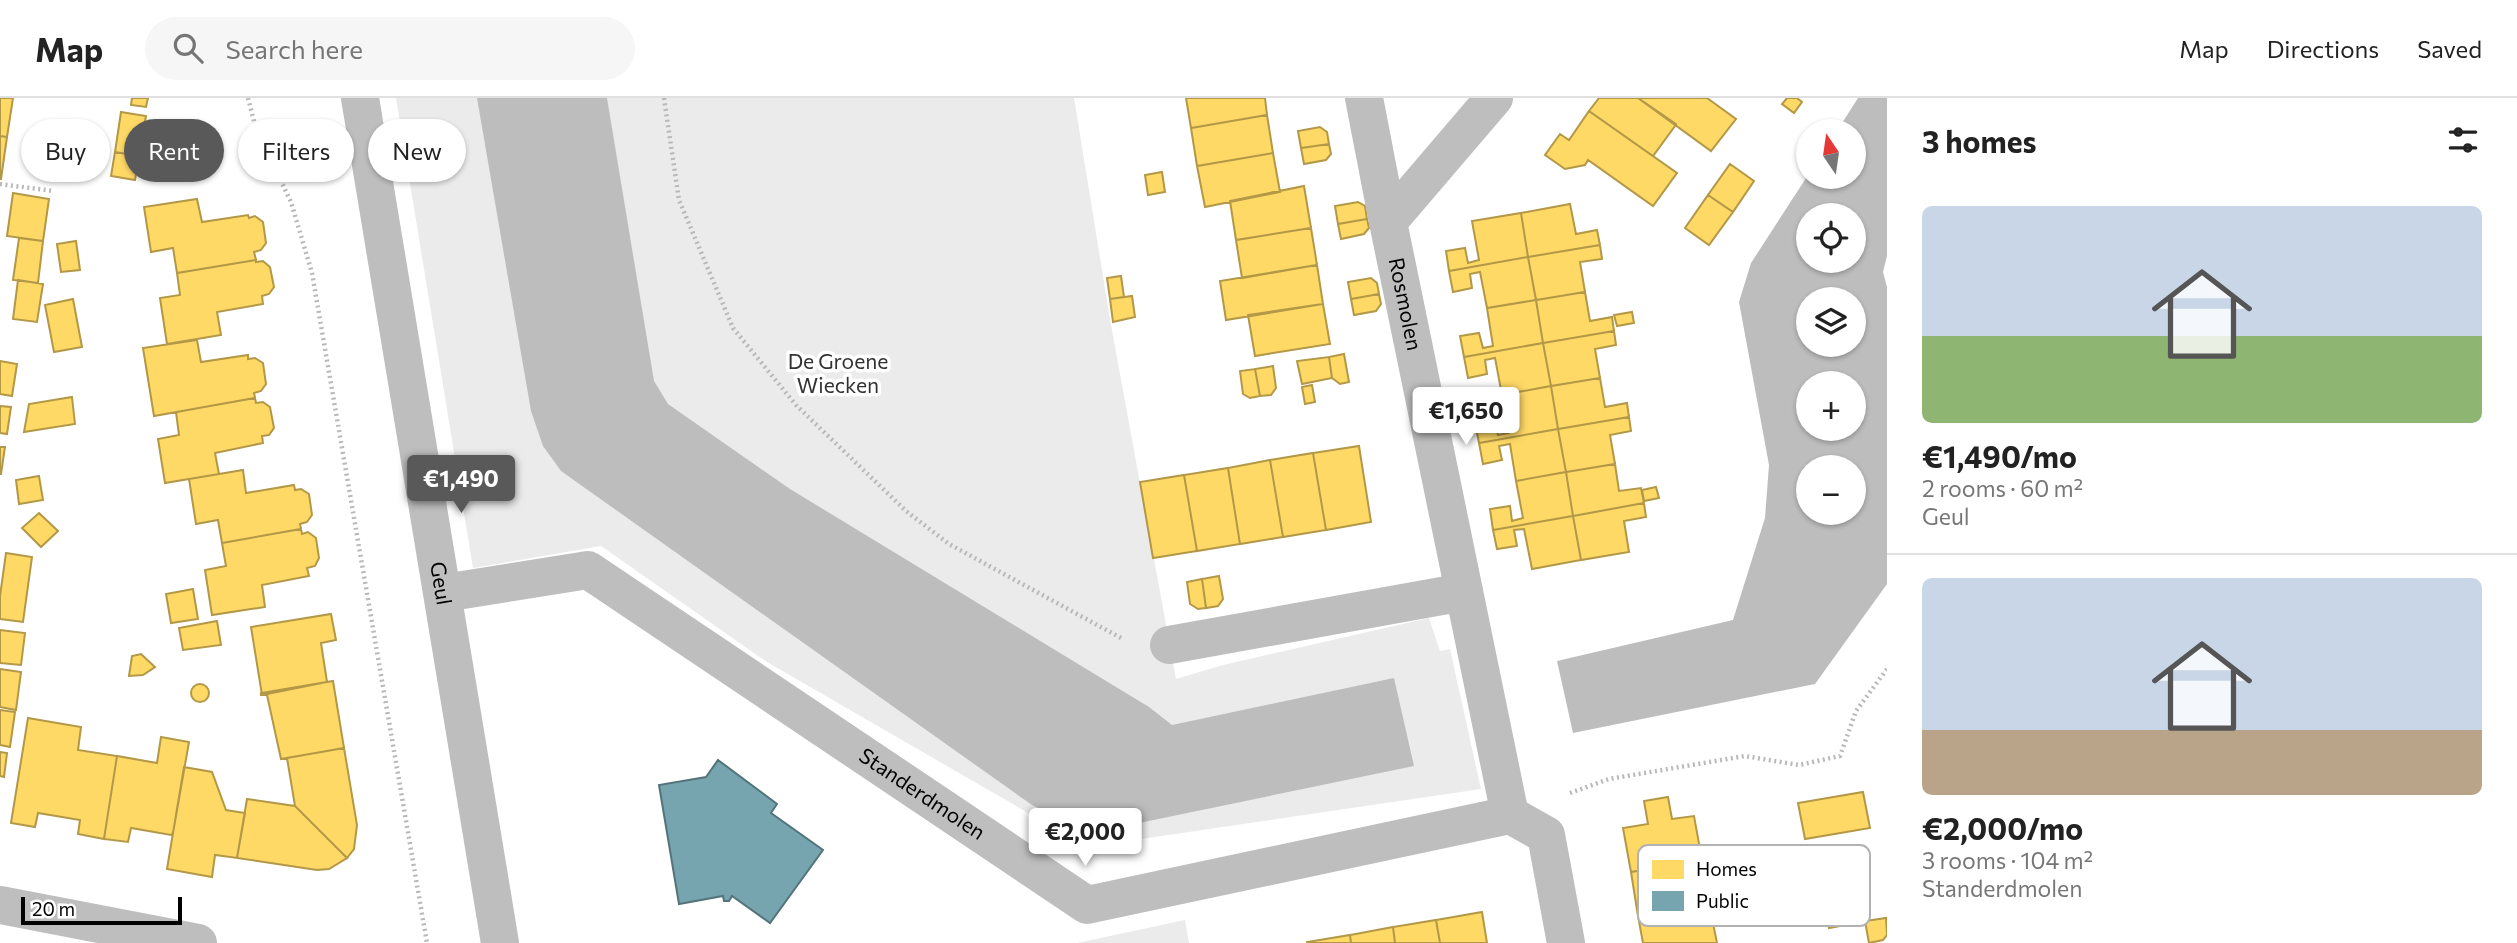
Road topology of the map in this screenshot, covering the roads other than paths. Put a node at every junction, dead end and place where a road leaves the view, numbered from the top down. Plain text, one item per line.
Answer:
1 (360, 98) edge
2 (1364, 98) edge
3 (1494, 98) edge
4 (1388, 222) junction
5 (1464, 592) junction
6 (444, 593) junction
7 (1169, 645) road end
8 (1510, 815) junction
9 (0, 905) edge
10 (192, 943) edge
11 (500, 943) edge
12 (1566, 943) edge

1 - 6 street, Geul
2 - 4 street, Rosmolen
3 - 4 street
4 - 5 street, Rosmolen
5 - 7 street
5 - 8 street, Rosmolen
6 - 8 street, Standerdmolen
6 - 11 street, Geul
8 - 12 street
9 - 10 street

